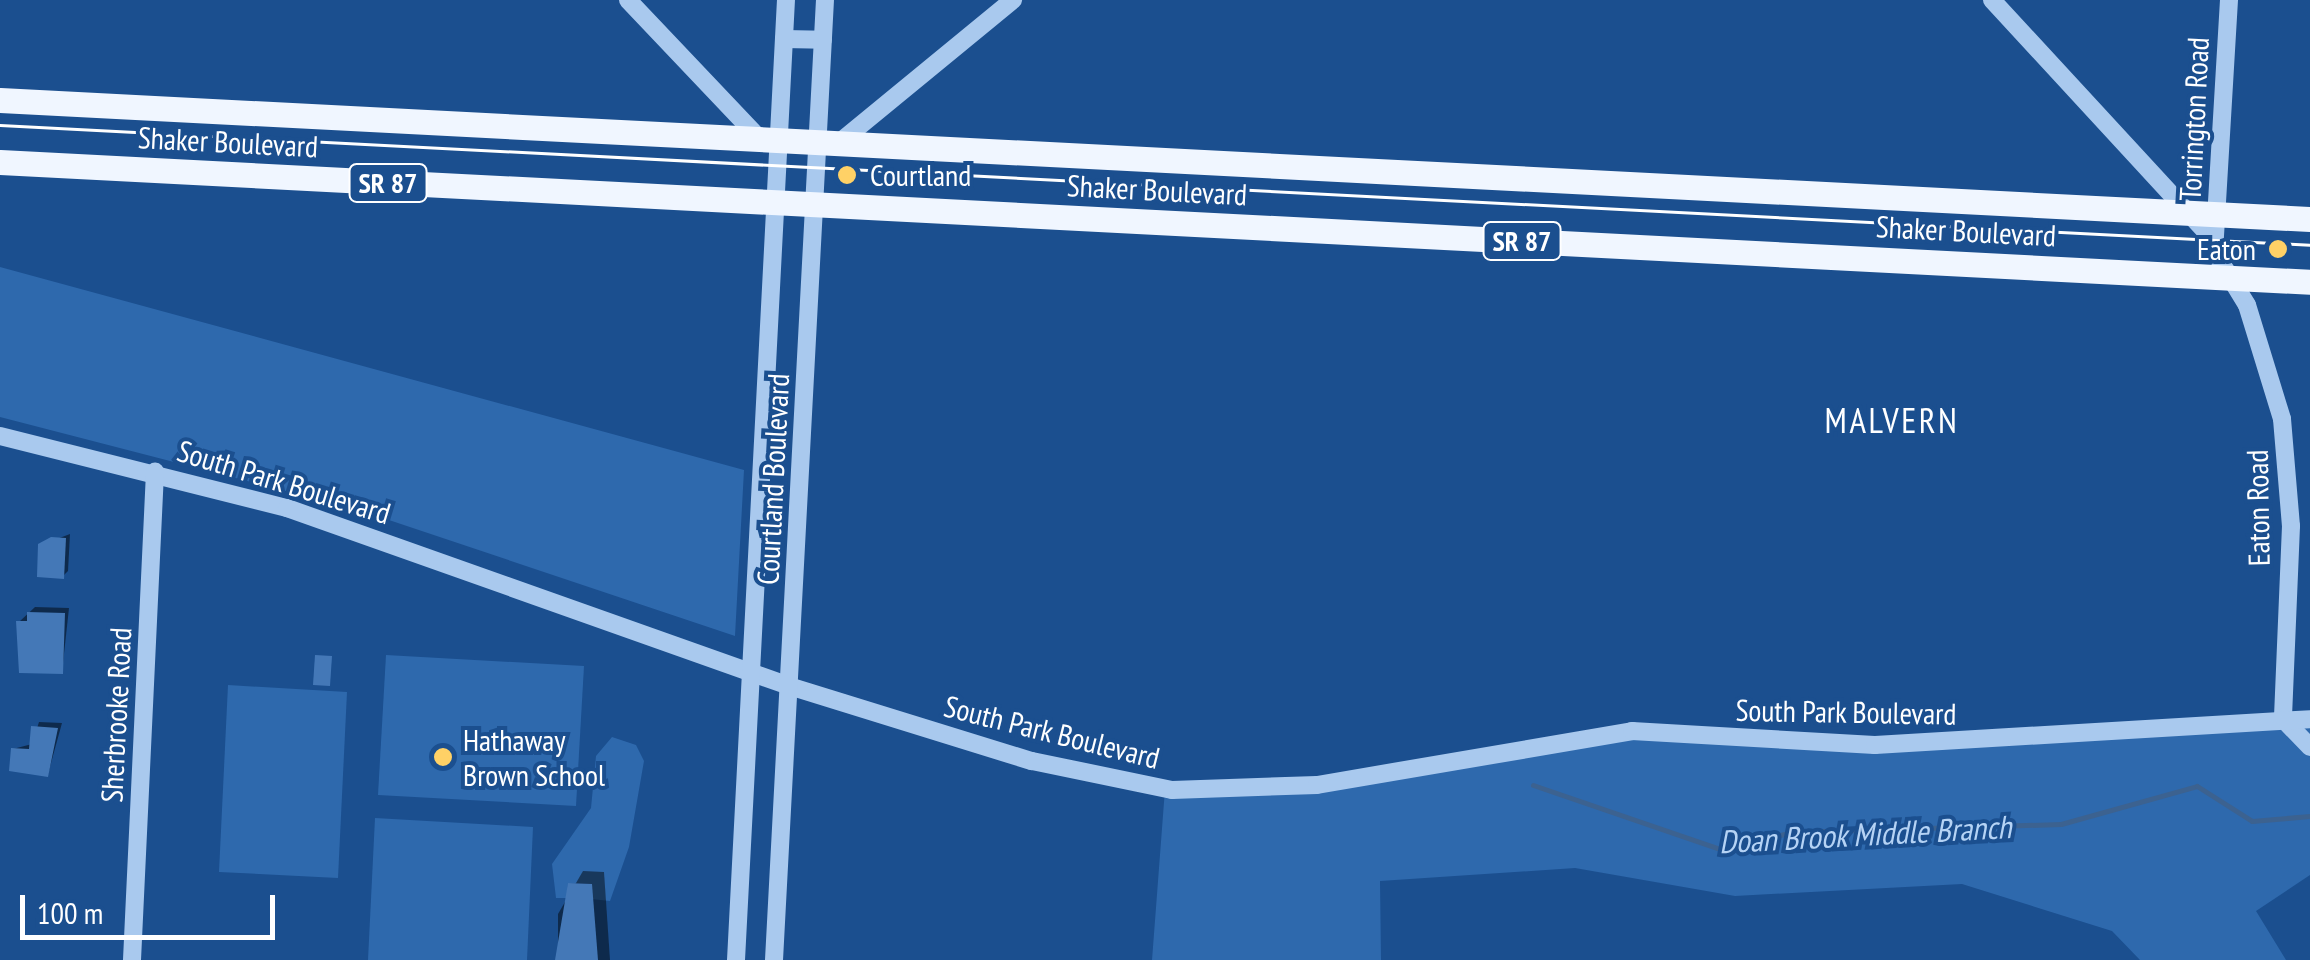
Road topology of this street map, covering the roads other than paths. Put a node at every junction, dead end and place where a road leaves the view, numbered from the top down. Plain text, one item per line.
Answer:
1 (628, 0) edge
2 (786, 0) edge
3 (825, 0) edge
4 (1012, 0) edge
5 (1992, 0) edge
6 (2228, 0) edge
7 (784, 38) junction
8 (823, 40) junction
9 (0, 100) edge
10 (769, 139) junction
11 (828, 141) junction
12 (0, 162) edge
13 (776, 203) junction
14 (815, 205) junction
15 (2186, 212) junction
16 (2217, 214) junction
17 (2310, 219) edge
18 (2214, 241) junction
19 (2229, 278) junction
20 (2310, 282) edge
21 (0, 436) edge
22 (155, 472) junction
23 (2290, 502) junction
24 (2310, 504) edge
25 (751, 673) junction
26 (789, 686) junction
27 (2284, 719) junction
28 (2310, 719) edge
29 (2310, 746) edge
30 (132, 960) edge
31 (736, 960) edge
32 (774, 960) edge

1 - 10 street
2 - 7 street, Courtland Boulevard
3 - 8 street, Courtland Boulevard
4 - 11 street
5 - 15 street, Eaton Road
6 - 16 street, Torrington Road
7 - 8 street
7 - 10 street, Courtland Boulevard
8 - 11 street, Courtland Boulevard
9 - 10 main road, Shaker Boulevard / SR 87
10 - 11 main road, Shaker Boulevard / SR 87
10 - 13 street, Courtland Boulevard
11 - 14 street, Courtland Boulevard
11 - 15 main road, Shaker Boulevard / SR 87
12 - 13 main road, Shaker Boulevard / SR 87
13 - 14 main road, Shaker Boulevard / SR 87
13 - 25 street, Courtland Boulevard
14 - 19 main road, Shaker Boulevard / SR 87
14 - 26 street, Courtland Boulevard
15 - 16 main road, Shaker Boulevard / SR 87
15 - 18 street, Eaton Road
16 - 17 main road, Shaker Boulevard / SR 87
16 - 18 street, Torrington Road
18 - 19 street, Eaton Road
19 - 20 main road, Shaker Boulevard / SR 87
19 - 23 street, Eaton Road
21 - 22 street, South Park Boulevard
22 - 25 street, South Park Boulevard
22 - 30 street, Sherbrooke Road
23 - 24 street
23 - 27 street, Eaton Road
25 - 26 street, South Park Boulevard
25 - 31 street, Courtland Boulevard
26 - 27 street, South Park Boulevard
26 - 32 street, Courtland Boulevard
27 - 28 street, South Park Boulevard
27 - 29 street

